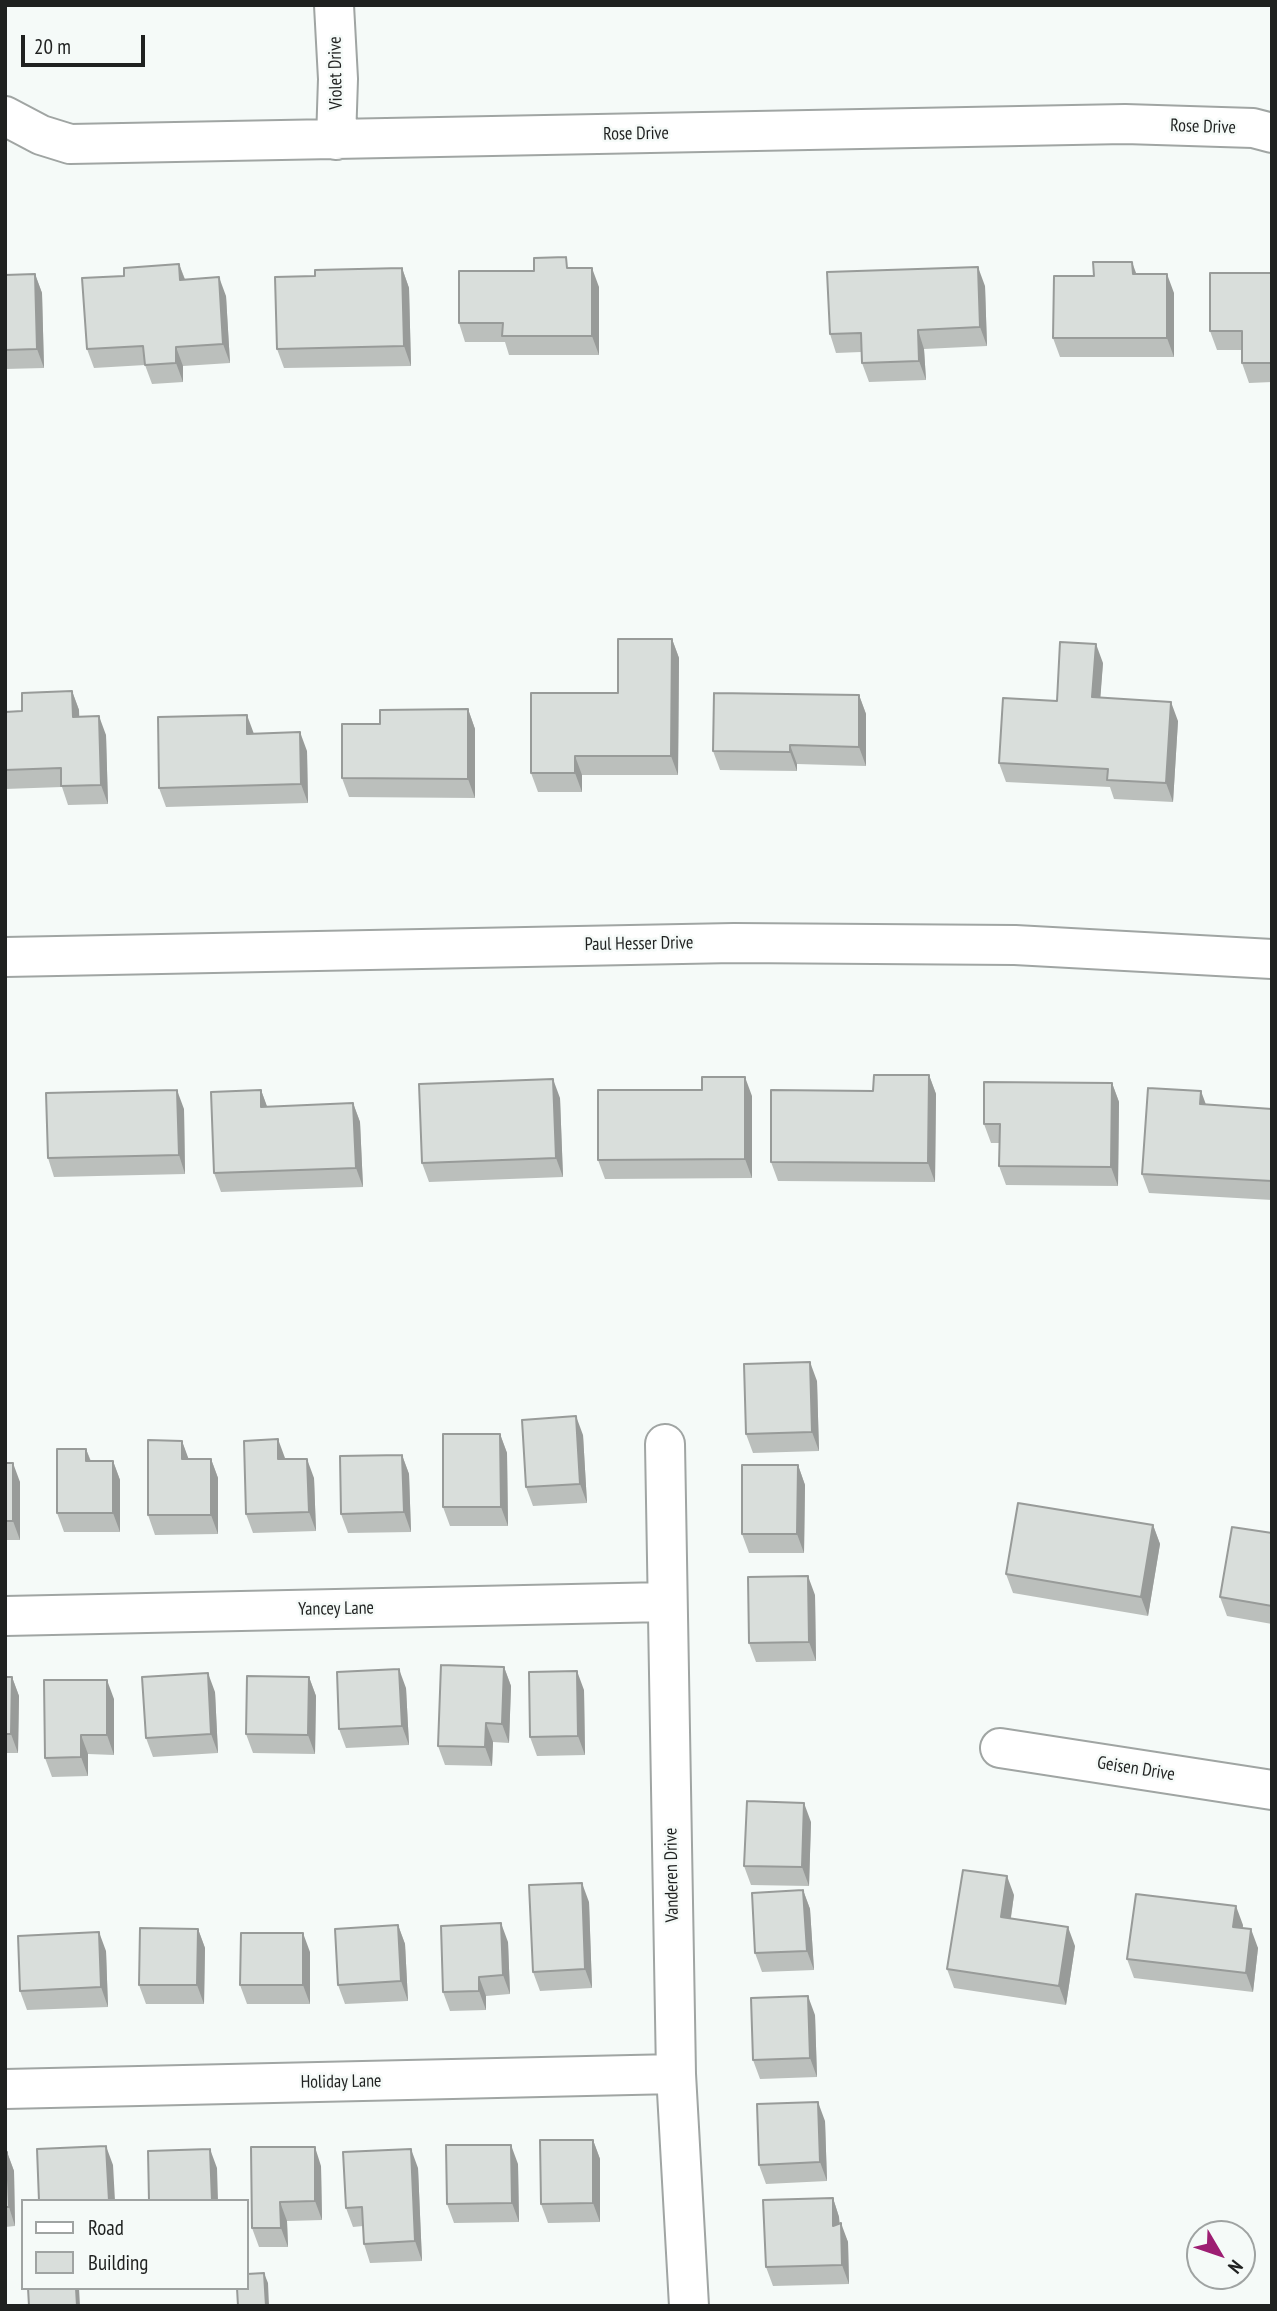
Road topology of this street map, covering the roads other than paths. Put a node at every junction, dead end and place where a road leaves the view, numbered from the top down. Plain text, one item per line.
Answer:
1 (334, 5) edge
2 (5, 116) edge
3 (1272, 133) edge
4 (336, 140) junction
5 (5, 957) edge
6 (1272, 959) edge
7 (665, 1444) dead end
8 (666, 1602) junction
9 (5, 1616) edge
10 (1000, 1748) dead end
11 (1272, 1790) edge
12 (676, 2074) junction
13 (5, 2090) edge
14 (689, 2306) edge

1 - 4 street, Violet Drive
2 - 4 street, Rose Drive
3 - 4 street, Rose Drive
5 - 6 street, Paul Hesser Drive
7 - 8 street, Vanderen Drive
8 - 9 street, Yancey Lane
8 - 12 street, Vanderen Drive
10 - 11 street, Geisen Drive
12 - 13 street, Holiday Lane
12 - 14 street, Vanderen Drive

